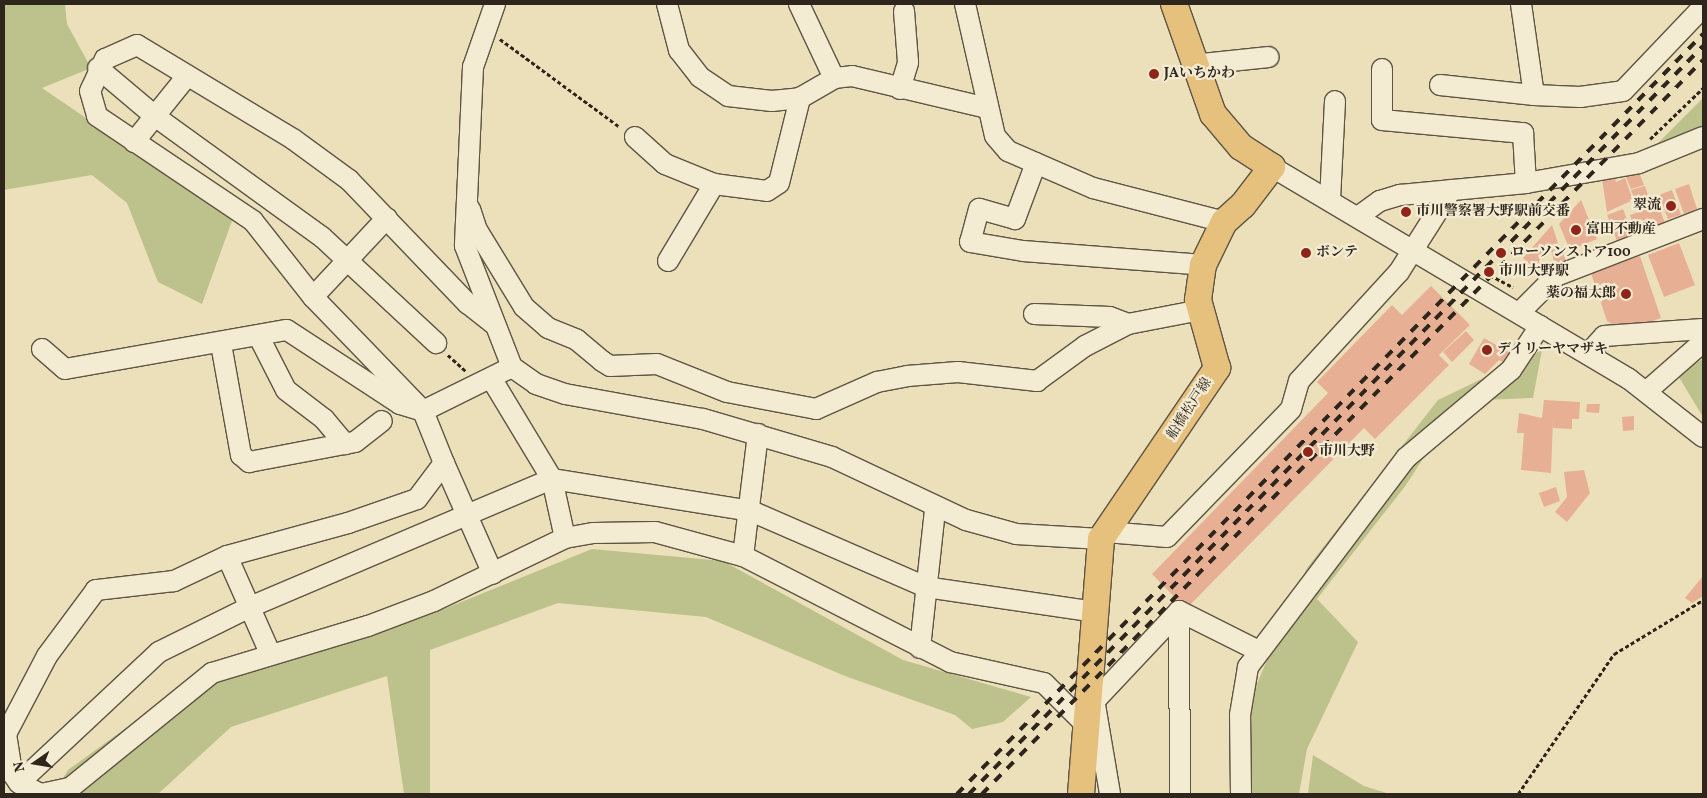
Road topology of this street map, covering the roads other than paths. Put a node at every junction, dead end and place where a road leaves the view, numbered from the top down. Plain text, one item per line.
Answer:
1 (495, 4) edge
2 (667, 4) edge
3 (799, 4) edge
4 (965, 4) edge
5 (1174, 4) edge
6 (1521, 4) edge
7 (904, 11) dead end
8 (1698, 15) edge
9 (1269, 57) dead end
10 (1193, 65) junction
11 (98, 68) junction
12 (1382, 69) dead end
13 (187, 76) junction
14 (834, 78) junction
15 (1440, 85) dead end
16 (900, 89) junction
17 (1534, 95) junction
18 (800, 98) junction
19 (1335, 101) dead end
20 (987, 108) junction
21 (156, 116) junction
22 (636, 137) road end
23 (1703, 137) edge
24 (134, 142) junction
25 (1036, 163) junction
26 (1272, 167) junction
27 (1526, 183) junction
28 (714, 184) junction
29 (1451, 190) junction
30 (466, 198) junction
31 (1330, 200) junction
32 (1359, 216) junction
33 (387, 218) junction
34 (1703, 219) edge
35 (1224, 222) junction
36 (1416, 250) junction
37 (347, 261) junction
38 (668, 261) dead end
39 (1203, 265) junction
40 (313, 297) junction
41 (1201, 310) junction
42 (1520, 312) junction
43 (1034, 314) dead end
44 (494, 324) junction
45 (1128, 324) junction
46 (1540, 326) junction
47 (1703, 329) edge
48 (258, 337) junction
49 (1703, 342) edge
50 (436, 343) road end
51 (221, 344) junction
52 (42, 349) dead end
53 (1588, 354) junction
54 (512, 367) junction
55 (485, 381) junction
56 (1647, 391) junction
57 (423, 411) junction
58 (382, 422) dead end
59 (758, 434) junction
60 (1703, 437) edge
61 (345, 444) junction
62 (444, 463) junction
63 (552, 479) junction
64 (935, 509) junction
65 (751, 511) junction
66 (468, 517) junction
67 (1104, 536) junction
68 (565, 538) junction
69 (227, 556) junction
70 (743, 556) junction
71 (493, 574) junction
72 (926, 587) junction
73 (250, 607) junction
74 (1179, 611) junction
75 (1095, 612) junction
76 (920, 648) junction
77 (1259, 651) junction
78 (270, 653) junction
79 (1089, 711) junction
80 (18, 783) junction
81 (1081, 794) edge
82 (1110, 794) edge
83 (1180, 794) edge
84 (1241, 794) edge

1 - 30 street
2 - 18 street
3 - 14 street
4 - 20 street
5 - 10 main road
6 - 17 street
7 - 16 street
8 - 17 street
9 - 10 street
10 - 26 main road
11 - 13 street
11 - 21 street
11 - 24 street
12 - 27 street
13 - 21 street
13 - 33 street
14 - 16 street
14 - 18 street
15 - 17 street
16 - 20 street
18 - 28 street
19 - 31 street
20 - 25 street
21 - 24 street
21 - 37 street
22 - 28 street
23 - 27 street
24 - 40 street
25 - 35 street
25 - 39 street
26 - 31 street
26 - 35 main road, 船橋松戸線
27 - 29 street
28 - 38 street
29 - 32 street
29 - 36 street
30 - 44 street
30 - 45 street
31 - 32 street
32 - 36 street
33 - 37 street
33 - 44 street
34 - 42 street
35 - 39 main road, 船橋松戸線
36 - 42 street
36 - 67 street
37 - 40 street
37 - 50 street
39 - 41 main road, 船橋松戸線
40 - 57 street
41 - 45 street
41 - 67 main road, 船橋松戸線
42 - 46 street
43 - 45 street
44 - 54 street
46 - 53 street
46 - 77 street
47 - 53 street
48 - 51 street
48 - 57 street
48 - 61 street
49 - 56 street
51 - 52 street
51 - 61 street
53 - 56 street
54 - 55 street
54 - 59 street
55 - 57 street
55 - 63 street
56 - 60 street
57 - 62 street
58 - 61 street
59 - 64 street
59 - 65 street
62 - 66 street
62 - 69 street
63 - 65 street
63 - 66 street
63 - 68 street
64 - 67 street
64 - 72 street
65 - 70 street
65 - 72 street
66 - 71 street
66 - 73 street
67 - 75 main road, 船橋松戸線
68 - 70 street
68 - 71 street
69 - 73 street
69 - 80 street
70 - 76 street
71 - 78 street
72 - 75 street
72 - 76 street
73 - 78 street
73 - 80 street
74 - 77 street
74 - 79 street
74 - 83 street
75 - 79 main road, 船橋松戸線
76 - 79 street
77 - 84 street
78 - 80 street
79 - 81 main road, 船橋松戸線
79 - 82 street

